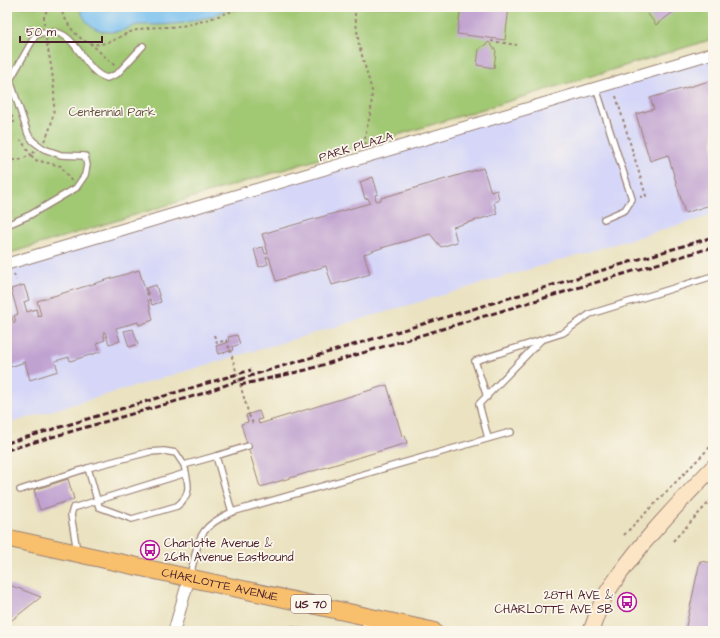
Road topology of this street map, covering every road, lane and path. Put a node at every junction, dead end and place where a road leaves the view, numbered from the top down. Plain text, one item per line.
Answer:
1 (49, 7) edge
2 (60, 7) edge
3 (244, 7) edge
4 (354, 7) edge
5 (45, 32) junction
6 (491, 41) dead end
7 (89, 42) junction
8 (517, 45) dead end
9 (143, 46) dead end
10 (713, 53) edge
11 (7, 71) edge
12 (120, 71) junction
13 (10, 80) junction
14 (596, 88) junction
15 (616, 96) dead end
16 (7, 104) edge
17 (14, 122) junction
18 (7, 123) edge
19 (17, 129) dead end
20 (20, 135) dead end
21 (39, 146) junction
22 (31, 155) junction
23 (369, 157) junction
24 (7, 160) edge
25 (76, 188) junction
26 (632, 199) junction
27 (604, 219) dead end
28 (7, 225) edge
29 (7, 264) edge
30 (14, 274) dead end
31 (713, 276) edge
32 (16, 280) dead end
33 (214, 335) dead end
34 (541, 340) junction
35 (487, 397) junction
36 (252, 424) dead end
37 (512, 432) dead end
38 (488, 438) junction
39 (713, 444) edge
40 (248, 446) dead end
41 (216, 456) junction
42 (184, 465) junction
43 (713, 467) edge
44 (88, 468) junction
45 (186, 473) junction
46 (20, 490) dead end
47 (713, 498) edge
48 (97, 500) junction
49 (232, 512) junction
50 (624, 535) dead end
51 (7, 538) edge
52 (673, 541) dead end
53 (77, 553) junction
54 (190, 578) junction
55 (368, 624) edge
56 (174, 631) edge
57 (433, 631) edge
58 (591, 631) edge

1 - 5 path
2 - 7 path
3 - 7 path
4 - 23 path
5 - 12 lane
5 - 13 lane
5 - 21 path
6 - 8 path
7 - 12 path
9 - 12 lane
10 - 14 street, PARK PLAZA
11 - 13 lane
13 - 21 lane
14 - 23 street, PARK PLAZA
14 - 26 lane
15 - 26 path
16 - 17 path
17 - 18 path
17 - 19 path
20 - 22 path
21 - 22 path
21 - 25 lane
22 - 24 path
22 - 25 path
23 - 29 street, PARK PLAZA
25 - 28 lane
26 - 27 lane
30 - 32 path
31 - 34 lane
33 - 36 path, bridge
34 - 35 lane
34 - 35 lane
35 - 38 lane
37 - 38 lane
38 - 49 lane
39 - 50 path
40 - 41 lane
41 - 42 lane
41 - 49 lane
42 - 44 lane
42 - 45 lane
43 - 58 main road
44 - 46 lane
44 - 48 lane
45 - 48 lane
45 - 48 lane
47 - 52 path
48 - 53 lane
49 - 54 lane
51 - 53 main road, CHARLOTTE AVENUE / US 70
53 - 54 main road, CHARLOTTE AVENUE / US 70
54 - 55 main road, CHARLOTTE AVENUE / US 70
54 - 56 street
55 - 57 main road, CHARLOTTE AVENUE / US 70

